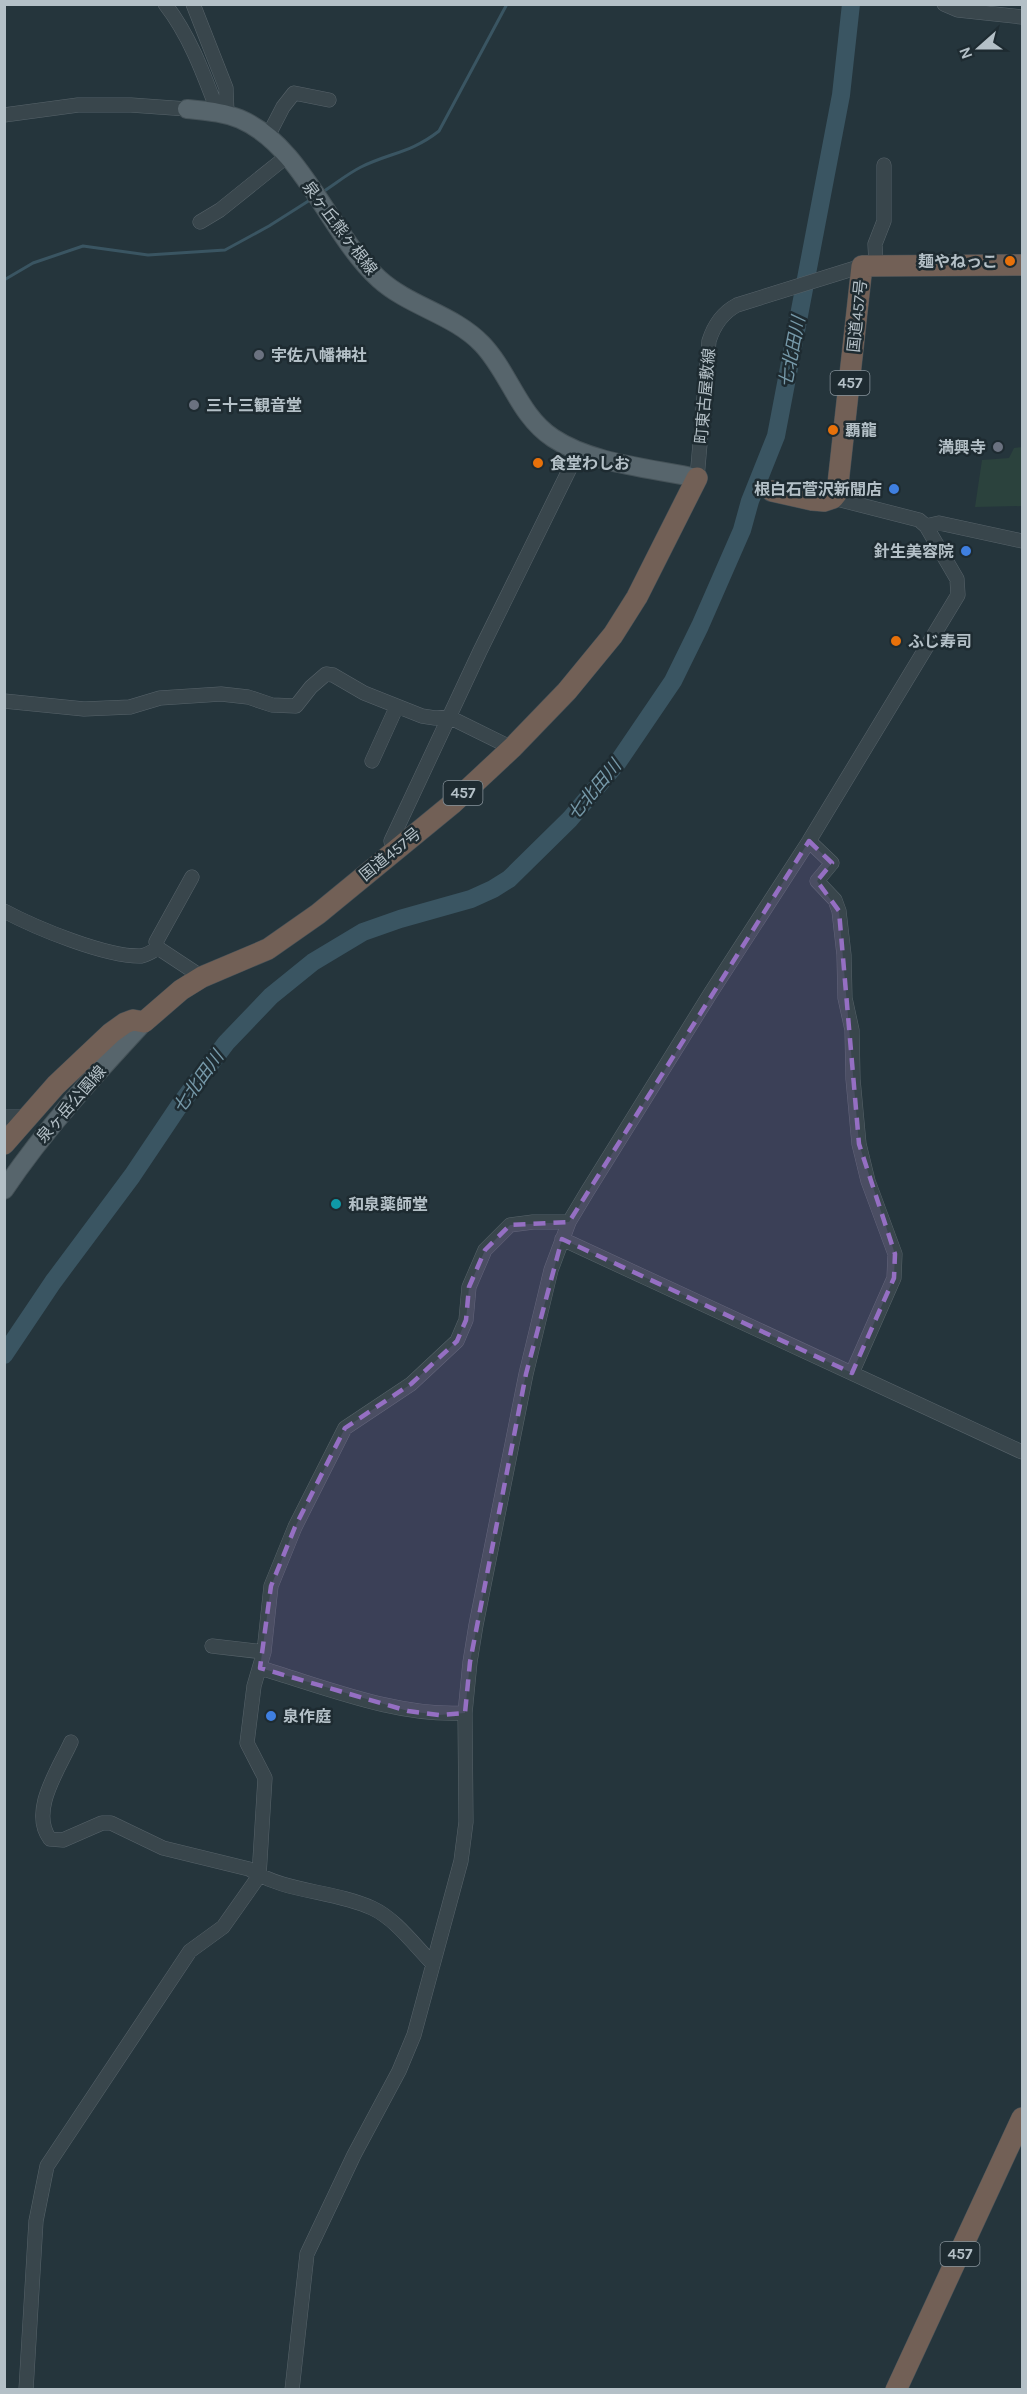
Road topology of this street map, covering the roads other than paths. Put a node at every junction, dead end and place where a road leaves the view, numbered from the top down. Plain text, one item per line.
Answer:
1 (165, 4) edge
2 (945, 4) edge
3 (196, 7) edge
4 (1023, 17) edge
5 (329, 100) dead end
6 (187, 109) joint
7 (223, 113) junction
8 (4, 115) edge
9 (268, 136) junction
10 (286, 157) junction
11 (884, 165) dead end
12 (200, 222) dead end
13 (869, 265) junction
14 (1023, 265) edge
15 (578, 452) junction
16 (697, 478) junction
17 (772, 491) dead end
18 (833, 498) junction
19 (926, 526) junction
20 (1023, 541) edge
21 (4, 701) edge
22 (397, 706) junction
23 (449, 717) junction
24 (512, 747) junction
25 (372, 761) dead end
26 (809, 840) junction
27 (393, 852) junction
28 (192, 877) dead end
29 (4, 911) edge
30 (158, 948) junction
31 (202, 977) junction
32 (144, 1022) junction
33 (4, 1117) edge
34 (28, 1117) junction
35 (4, 1144) edge
36 (4, 1190) edge
37 (569, 1222) junction
38 (562, 1239) junction
39 (852, 1373) junction
40 (1023, 1452) edge
41 (212, 1646) dead end
42 (264, 1652) junction
43 (260, 1668) junction
44 (465, 1713) junction
45 (71, 1742) dead end
46 (259, 1876) junction
47 (434, 1964) junction
48 (1023, 2118) edge
49 (26, 2390) edge
50 (292, 2390) edge
51 (896, 2390) edge

1 - 7 street
2 - 4 street
3 - 7 street
5 - 9 street
6 - 7 main road, 泉ヶ丘熊ヶ根線
6 - 8 street
7 - 9 main road, 泉ヶ丘熊ヶ根線
9 - 10 main road, 泉ヶ丘熊ヶ根線
10 - 12 street
10 - 15 main road, 泉ヶ丘熊ヶ根線
11 - 13 street
13 - 14 highway, 国道457号
13 - 16 street, 町東古屋敷線
13 - 18 highway, 国道457号 / 457
15 - 16 main road, 泉ヶ丘熊ヶ根線
15 - 23 street
16 - 24 highway, 国道457号 / 457
17 - 18 highway
18 - 19 street
19 - 20 street
19 - 26 street
21 - 22 street
22 - 23 street
22 - 25 street
23 - 24 street
23 - 27 street
24 - 27 highway, 国道457号 / 457
26 - 37 street
26 - 39 street
27 - 31 highway, 国道457号 / 457
28 - 30 street
29 - 30 street
30 - 31 street
31 - 32 highway, 国道457号 / 457
32 - 34 highway, 国道457号 / 457
32 - 36 main road, 泉ヶ岳公園線
33 - 34 street
34 - 35 highway, 国道457号 / 457
37 - 38 street
37 - 42 street
38 - 39 street
38 - 44 street
39 - 40 street
41 - 42 street
42 - 43 street
43 - 44 street
43 - 46 street
44 - 47 street
45 - 46 street
46 - 47 street
46 - 49 street
47 - 50 street
48 - 51 highway, 457

